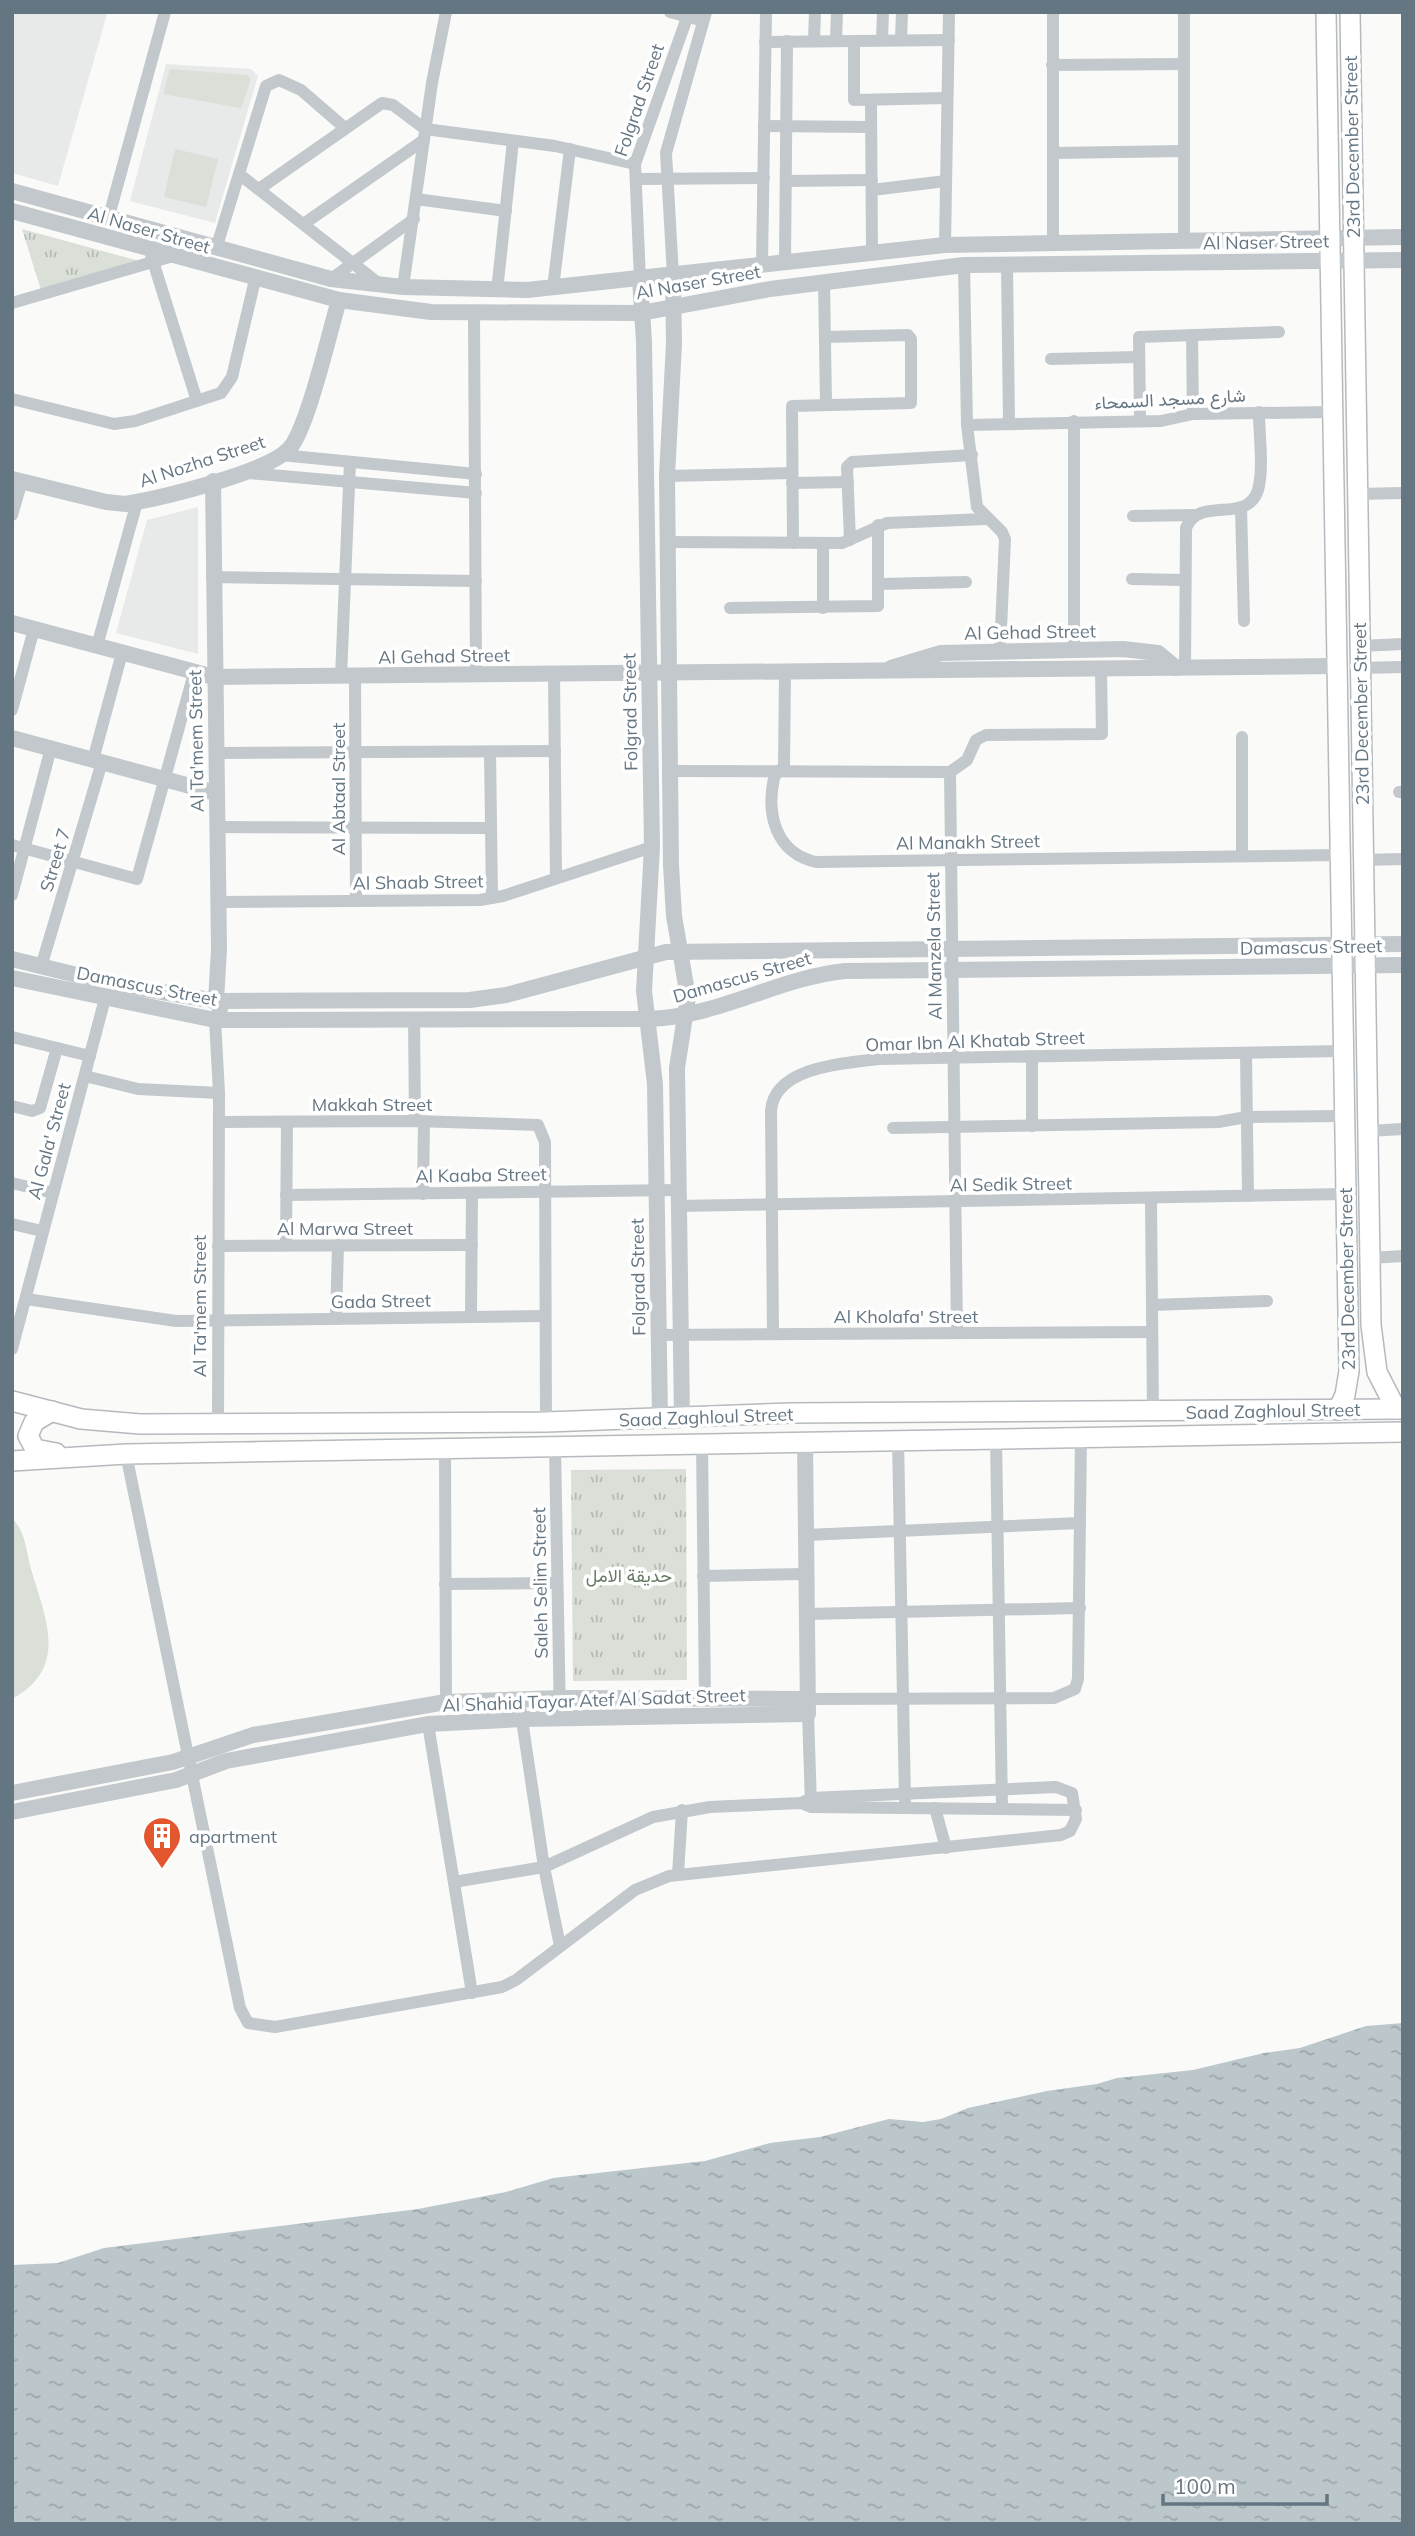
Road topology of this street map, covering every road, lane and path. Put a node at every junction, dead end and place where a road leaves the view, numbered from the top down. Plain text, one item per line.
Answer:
1 (164, 12) edge
2 (446, 12) edge
3 (670, 12) edge
4 (766, 12) edge
5 (816, 12) edge
6 (837, 12) edge
7 (884, 12) edge
8 (902, 12) edge
9 (949, 12) edge
10 (1053, 12) edge
11 (1184, 12) edge
12 (1326, 12) edge
13 (1350, 12) edge
14 (689, 15) edge
15 (704, 17) edge
16 (882, 40) junction
17 (901, 40) junction
18 (948, 40) junction
19 (765, 41) junction
20 (787, 41) junction
21 (814, 41) junction
22 (836, 41) junction
23 (853, 41) junction
24 (1184, 64) junction
25 (1052, 65) junction
26 (947, 98) junction
27 (871, 100) junction
28 (764, 126) junction
29 (786, 127) junction
30 (871, 127) junction
31 (345, 128) junction
32 (425, 134) junction
33 (513, 141) junction
34 (570, 149) junction
35 (1184, 151) junction
36 (1053, 153) junction
37 (635, 164) junction
38 (239, 174) junction
39 (666, 178) junction
40 (764, 178) junction
41 (636, 179) junction
42 (786, 181) junction
43 (946, 181) junction
44 (872, 185) junction
45 (259, 189) junction
46 (12, 191) edge
47 (416, 199) junction
48 (12, 211) edge
49 (506, 211) junction
50 (109, 216) junction
51 (414, 219) junction
52 (305, 223) junction
53 (1403, 237) edge
54 (1330, 238) junction
55 (1354, 238) junction
56 (1184, 240) junction
57 (1053, 242) junction
58 (945, 245) junction
59 (216, 248) junction
60 (872, 252) junction
61 (152, 256) junction
62 (1403, 260) edge
63 (785, 261) junction
64 (1330, 261) junction
65 (1354, 261) junction
66 (356, 262) junction
67 (762, 264) junction
68 (1007, 264) junction
69 (964, 265) junction
70 (673, 275) junction
71 (331, 279) junction
72 (640, 279) junction
73 (255, 280) junction
74 (824, 281) junction
75 (383, 286) junction
76 (403, 287) junction
77 (429, 288) junction
78 (553, 288) junction
79 (497, 290) junction
80 (339, 300) junction
81 (12, 303) edge
82 (674, 308) junction
83 (431, 312) junction
84 (474, 313) junction
85 (641, 313) junction
86 (1279, 332) dead end
87 (1192, 335) junction
88 (825, 337) junction
89 (1138, 357) junction
90 (1051, 359) dead end
91 (12, 399) edge
92 (197, 401) junction
93 (826, 405) junction
94 (1259, 412) junction
95 (1332, 412) junction
96 (1194, 414) junction
97 (1140, 421) junction
98 (1074, 422) junction
99 (1009, 424) junction
100 (967, 425) junction
101 (281, 455) junction
102 (972, 456) junction
103 (350, 462) junction
104 (242, 472) junction
105 (476, 474) junction
106 (667, 477) junction
107 (792, 478) junction
108 (17, 480) edge
109 (213, 481) junction
110 (349, 482) junction
111 (848, 482) junction
112 (476, 493) junction
113 (1403, 493) edge
114 (1358, 494) junction
115 (137, 502) junction
116 (1241, 508) junction
117 (12, 515) edge
118 (1193, 515) junction
119 (1133, 516) dead end
120 (986, 519) junction
121 (877, 525) junction
122 (850, 540) junction
123 (667, 542) junction
124 (793, 543) junction
125 (823, 544) junction
126 (1359, 560) junction
127 (1335, 562) junction
128 (212, 577) junction
129 (343, 579) junction
130 (1132, 579) dead end
131 (1185, 580) junction
132 (477, 581) junction
133 (966, 582) dead end
134 (879, 584) junction
135 (823, 607) junction
136 (730, 608) dead end
137 (1244, 621) dead end
138 (12, 623) edge
139 (34, 629) junction
140 (1403, 644) edge
141 (97, 646) junction
142 (1360, 646) junction
143 (1074, 650) junction
144 (1000, 651) junction
145 (122, 653) junction
146 (1337, 666) junction
147 (1403, 667) edge
148 (1180, 668) junction
149 (1361, 668) junction
150 (1101, 669) junction
151 (648, 670) junction
152 (668, 670) junction
153 (785, 671) junction
154 (883, 672) junction
155 (194, 673) junction
156 (554, 673) junction
157 (476, 675) junction
158 (348, 676) junction
159 (214, 677) junction
160 (12, 710) edge
161 (1242, 737) dead end
162 (12, 738) edge
163 (51, 748) junction
164 (491, 751) junction
165 (555, 751) junction
166 (355, 752) junction
167 (216, 753) junction
168 (97, 761) junction
169 (669, 771) junction
170 (778, 772) junction
171 (950, 772) junction
172 (164, 779) junction
173 (216, 793) junction
174 (217, 827) junction
175 (355, 827) junction
176 (491, 828) junction
177 (18, 847) edge
178 (652, 847) junction
179 (1340, 855) junction
180 (1242, 856) junction
181 (1403, 859) edge
182 (951, 860) junction
183 (1364, 860) junction
184 (72, 861) junction
185 (556, 877) junction
186 (12, 895) edge
187 (492, 898) junction
188 (356, 901) junction
189 (218, 902) junction
190 (1342, 944) junction
191 (1365, 944) junction
192 (1403, 944) edge
193 (952, 948) junction
194 (682, 952) junction
195 (647, 957) junction
196 (12, 959) edge
197 (1366, 965) junction
198 (1403, 965) edge
199 (1342, 966) junction
200 (41, 967) junction
201 (952, 971) junction
202 (12, 978) edge
203 (107, 991) junction
204 (328, 1000) junction
205 (216, 1001) junction
206 (687, 1016) junction
207 (328, 1019) junction
208 (414, 1019) junction
209 (647, 1019) junction
210 (215, 1020) junction
211 (12, 1037) edge
212 (57, 1048) junction
213 (1343, 1051) junction
214 (1246, 1053) junction
215 (90, 1056) junction
216 (1032, 1056) junction
217 (953, 1058) junction
218 (85, 1076) junction
219 (219, 1093) junction
220 (12, 1106) edge
221 (1345, 1116) junction
222 (1247, 1117) junction
223 (419, 1121) junction
224 (219, 1122) junction
225 (286, 1122) junction
226 (1032, 1126) junction
227 (954, 1127) junction
228 (893, 1128) dead end
229 (1403, 1129) edge
230 (1368, 1131) junction
231 (12, 1183) edge
232 (655, 1189) junction
233 (545, 1192) junction
234 (53, 1193) junction
235 (472, 1193) junction
236 (424, 1194) junction
237 (1346, 1194) junction
238 (286, 1195) junction
239 (1248, 1196) junction
240 (677, 1198) junction
241 (1151, 1199) junction
242 (955, 1202) junction
243 (771, 1205) junction
244 (12, 1224) edge
245 (42, 1231) junction
246 (286, 1245) junction
247 (338, 1245) junction
248 (472, 1245) junction
249 (218, 1246) junction
250 (1403, 1256) edge
251 (1370, 1258) junction
252 (26, 1299) junction
253 (1268, 1301) dead end
254 (1152, 1305) junction
255 (545, 1316) junction
256 (471, 1317) junction
257 (336, 1319) junction
258 (218, 1321) junction
259 (1152, 1332) junction
260 (957, 1333) junction
261 (773, 1334) junction
262 (659, 1335) junction
263 (680, 1335) junction
264 (12, 1349) edge
265 (1373, 1353) junction
266 (1349, 1356) junction
267 (12, 1401) edge
268 (1399, 1409) edge
269 (1338, 1410) junction
270 (52, 1412) junction
271 (942, 1412) junction
272 (1153, 1412) junction
273 (682, 1418) junction
274 (660, 1419) junction
275 (545, 1422) junction
276 (218, 1424) junction
277 (1403, 1432) edge
278 (1081, 1436) junction
279 (996, 1438) junction
280 (942, 1439) junction
281 (898, 1440) junction
282 (805, 1442) junction
283 (702, 1444) junction
284 (555, 1447) junction
285 (445, 1448) junction
286 (126, 1454) junction
287 (77, 1456) junction
288 (12, 1461) edge
289 (1080, 1523) junction
290 (997, 1527) junction
291 (899, 1531) junction
292 (806, 1535) junction
293 (806, 1574) junction
294 (703, 1576) junction
295 (557, 1583) junction
296 (445, 1584) junction
297 (1080, 1608) junction
298 (998, 1610) junction
299 (901, 1612) junction
300 (807, 1614) junction
301 (560, 1698) junction
302 (999, 1698) junction
303 (705, 1699) junction
304 (902, 1699) junction
305 (519, 1700) junction
306 (446, 1702) junction
307 (808, 1707) junction
308 (706, 1716) junction
309 (560, 1718) junction
310 (522, 1719) junction
311 (428, 1724) junction
312 (188, 1756) junction
313 (192, 1775) junction
314 (1001, 1787) junction
315 (12, 1793) edge
316 (904, 1801) junction
317 (808, 1803) junction
318 (935, 1808) junction
319 (1002, 1809) junction
320 (682, 1810) junction
321 (1076, 1810) junction
322 (12, 1812) edge
323 (946, 1848) junction
324 (544, 1867) junction
325 (678, 1874) junction
326 (454, 1882) junction
327 (560, 1946) junction
328 (472, 1993) junction

1 - 50 street
2 - 32 street
3 - 14 street
4 - 19 street
5 - 21 street
6 - 22 street
7 - 16 street
8 - 17 street
9 - 18 street
10 - 25 street
11 - 24 street
12 - 54 main road, 23rd December Street
13 - 55 main road, 23rd December Street
14 - 15 street
14 - 37 street, Folgrad Street
15 - 39 street
16 - 17 street
16 - 23 street
17 - 18 street
18 - 26 street
19 - 20 street
19 - 28 street
20 - 21 street
20 - 29 street
21 - 22 street
22 - 23 street
23 - 27 street
24 - 25 street
24 - 35 street
25 - 36 street
26 - 27 street
26 - 43 street
27 - 30 street
28 - 29 street
28 - 40 street
29 - 30 street
29 - 42 street
30 - 44 street
31 - 32 street
31 - 38 street
31 - 45 street
32 - 33 street
32 - 47 street
32 - 52 street
33 - 34 street
33 - 49 street
34 - 37 street
34 - 78 street
35 - 36 street
35 - 56 street
36 - 57 street
37 - 41 street, Folgrad Street
38 - 45 street
38 - 59 street
39 - 40 street
39 - 41 street
39 - 70 street
40 - 67 street
41 - 72 street, Folgrad Street
42 - 44 street
42 - 63 street
43 - 44 street
43 - 58 street
44 - 60 street
45 - 52 street
46 - 50 street, Al Naser Street
47 - 49 street
47 - 51 street
48 - 61 street, Al Naser Street
49 - 79 street
50 - 59 street, Al Naser Street
51 - 66 street
51 - 76 street
52 - 66 street
53 - 55 street, Al Naser Street
54 - 55 street, Al Naser Street
54 - 56 street, Al Naser Street
54 - 64 main road, 23rd December Street
55 - 65 main road, 23rd December Street
56 - 57 street, Al Naser Street
57 - 58 street, Al Naser Street
58 - 60 street, Al Naser Street
59 - 71 street, Al Naser Street
60 - 63 street, Al Naser Street
61 - 73 street, Al Naser Street
61 - 81 street
61 - 92 street
62 - 65 street, Al Naser Street
63 - 67 street, Al Naser Street
64 - 65 street, Al Naser Street
64 - 68 street, Al Naser Street
64 - 95 main road, 23rd December Street
65 - 114 main road, 23rd December Street
66 - 71 street
66 - 75 street
67 - 70 street, Al Naser Street
68 - 69 street, Al Naser Street
68 - 99 street
69 - 74 street, Al Naser Street
69 - 100 street
70 - 72 street, Al Naser Street
70 - 82 street
71 - 75 street, Al Naser Street
72 - 78 street, Al Naser Street
72 - 85 street, Folgrad Street
73 - 80 street, Al Naser Street
73 - 92 street
74 - 82 street, Al Naser Street
74 - 88 street
75 - 76 street, Al Naser Street
76 - 77 street, Al Naser Street
77 - 79 street, Al Naser Street
77 - 83 street
78 - 79 street, Al Naser Street
80 - 83 street, Al Naser Street
80 - 101 street, Al Nozha Street
82 - 85 street, Al Naser Street
82 - 106 street
83 - 84 street, Al Naser Street
84 - 85 street, Al Naser Street
84 - 105 street
85 - 151 street, Folgrad Street
86 - 87 street
87 - 89 street
87 - 96 street
88 - 93 street
88 - 93 street
89 - 90 street
89 - 97 street
91 - 92 street
93 - 107 street
94 - 95 street, شارع مسجد السمحاء
94 - 96 street, شارع مسجد السمحاء
94 - 116 street
95 - 127 main road, 23rd December Street
96 - 97 street, شارع مسجد السمحاء
97 - 98 street, شارع مسجد السمحاء
98 - 99 street, شارع مسجد السمحاء
98 - 143 street
99 - 100 street, شارع مسجد السمحاء
100 - 102 street
101 - 103 street
101 - 104 street, Al Nozha Street
102 - 111 street
102 - 120 street
103 - 105 street
103 - 110 street, Al Abtaal Street
104 - 109 street, Al Nozha Street
104 - 110 street
105 - 112 street
106 - 107 street
106 - 123 street
107 - 111 street
107 - 124 street
108 - 115 street, Al Nozha Street
108 - 117 street
109 - 115 street, Al Nozha Street
109 - 128 street, Al Ta'mem Street
110 - 112 street
110 - 129 street, Al Abtaal Street
111 - 122 street
112 - 132 street
113 - 114 street
114 - 126 main road, 23rd December Street
115 - 141 street
116 - 118 street
116 - 137 street
118 - 119 street
118 - 131 street
120 - 121 street
120 - 144 street
121 - 122 street
121 - 134 street
122 - 125 street
123 - 124 street
123 - 152 street
124 - 125 street
125 - 135 street
126 - 127 main road
126 - 142 main road, 23rd December Street
127 - 146 main road, 23rd December Street
128 - 129 street
128 - 159 street, Al Ta'mem Street
129 - 132 street
129 - 158 street, Al Abtaal Street
130 - 131 street
131 - 148 street
132 - 157 street
133 - 134 street
134 - 135 street
135 - 136 street
138 - 139 street, Al Gehad Street
139 - 141 street, Al Gehad Street
139 - 160 street
140 - 142 street
141 - 145 street, Al Gehad Street
142 - 149 main road, 23rd December Street
143 - 144 street, Al Gehad Street
143 - 148 street, Al Gehad Street
144 - 154 street, Al Gehad Street
145 - 155 street, Al Gehad Street
145 - 168 street, Street 7
146 - 148 street, Al Gehad Street
146 - 179 main road, 23rd December Street
147 - 149 street
148 - 150 street, Al Gehad Street
149 - 183 main road, 23rd December Street
150 - 154 street, Al Gehad Street
150 - 171 street
151 - 152 street, Al Gehad Street
151 - 156 street, Al Gehad Street
151 - 178 street, Folgrad Street
152 - 153 street, Al Gehad Street
152 - 169 street
153 - 154 street, Al Gehad Street
153 - 170 street, Al Manakh Street
155 - 159 street, Al Gehad Street
155 - 172 street
156 - 157 street, Al Gehad Street
156 - 165 street
157 - 158 street, Al Gehad Street
158 - 159 street, Al Gehad Street
158 - 166 street, Al Abtaal Street
159 - 167 street, Al Ta'mem Street
161 - 180 street
162 - 163 street
163 - 168 street
163 - 177 street
164 - 165 street
164 - 166 street
164 - 176 street
165 - 185 street
166 - 167 street
166 - 175 street, Al Abtaal Street
167 - 173 street, Al Ta'mem Street
168 - 172 street
168 - 184 street, Street 7
169 - 170 street
169 - 194 street
170 - 171 street
170 - 182 street, Al Manakh Street
171 - 182 street, Al Manzela Street
172 - 173 street
172 - 184 street
173 - 174 street, Al Ta'mem Street
174 - 175 street
174 - 189 street, Al Ta'mem Street
175 - 176 street
175 - 188 street, Al Abtaal Street
176 - 187 street
177 - 184 street
177 - 186 street
178 - 185 street, Al Shaab Street
178 - 195 street, Folgrad Street
179 - 180 street, Al Manakh Street
179 - 190 main road, 23rd December Street
180 - 182 street, Al Manakh Street
181 - 183 street
182 - 193 street, Al Manzela Street
183 - 191 main road, 23rd December Street
184 - 200 street, Street 7
185 - 187 street, Al Shaab Street
187 - 188 street, Al Shaab Street
188 - 189 street, Al Shaab Street
189 - 205 street, Al Ta'mem Street
190 - 191 street, Damascus Street
190 - 193 street, Damascus Street
190 - 199 main road, 23rd December Street
191 - 192 street, Damascus Street
191 - 197 main road, 23rd December Street
193 - 194 street, Damascus Street
193 - 201 street, Al Manzela Street
194 - 195 street, Damascus Street
194 - 206 street
195 - 204 street, Damascus Street
195 - 209 street, Folgrad Street
196 - 200 street, Damascus Street
197 - 198 street, Damascus Street
197 - 199 street, Damascus Street
197 - 230 main road, 23rd December Street
199 - 201 street, Damascus Street
199 - 213 main road, 23rd December Street
200 - 203 street, Damascus Street
201 - 206 street, Damascus Street
201 - 217 street, Al Manzela Street
202 - 203 street, Damascus Street
203 - 205 street, Damascus Street
203 - 210 street, Damascus Street
203 - 215 street, Al Gala' Street
204 - 205 street, Damascus Street
204 - 207 street
205 - 210 street, Al Ta'mem Street
206 - 209 street, Damascus Street
206 - 240 street
207 - 208 street, Damascus Street
207 - 210 street, Damascus Street
208 - 209 street, Damascus Street
208 - 223 street
209 - 232 street, Folgrad Street
210 - 219 street, Al Ta'mem Street
211 - 212 street
212 - 215 street
212 - 220 street
213 - 214 street, Omar Ibn Al Khatab Street
213 - 221 main road, 23rd December Street
214 - 216 street, Omar Ibn Al Khatab Street
214 - 222 street
215 - 218 street, Al Gala' Street
216 - 217 street, Omar Ibn Al Khatab Street
216 - 226 street
217 - 227 street, Al Manzela Street
217 - 243 street, Omar Ibn Al Khatab Street
218 - 219 street
218 - 234 street, Al Gala' Street
219 - 224 street, Al Ta'mem Street
221 - 222 street
221 - 237 main road, 23rd December Street
222 - 226 street
222 - 239 street
223 - 225 street, Makkah Street
223 - 233 street, Makkah Street
223 - 236 street
224 - 225 street, Makkah Street
224 - 249 street, Al Ta'mem Street
225 - 238 street
226 - 227 street
227 - 228 street
227 - 242 street, Al Manzela Street
229 - 230 street
230 - 251 main road, 23rd December Street
231 - 234 street
232 - 233 street, Al Kaaba Street
232 - 240 street, Al Kaaba Street
232 - 262 street, Folgrad Street
233 - 235 street, Al Kaaba Street
233 - 255 street
234 - 245 street, Al Gala' Street
235 - 236 street, Al Kaaba Street
235 - 248 street
236 - 238 street, Al Kaaba Street
237 - 239 street, Al Sedik Street
237 - 266 main road, 23rd December Street
238 - 246 street
239 - 241 street, Al Sedik Street
240 - 243 street, Al Sedik Street
240 - 263 street
241 - 242 street, Al Sedik Street
241 - 254 street
242 - 243 street, Al Sedik Street
242 - 260 street, Al Manzela Street
243 - 261 street, Omar Ibn Al Khatab Street
244 - 245 street
245 - 252 street, Al Gala' Street
246 - 247 street, Al Marwa Street
246 - 249 street, Al Marwa Street
247 - 248 street, Al Marwa Street
247 - 257 street
248 - 256 street
249 - 258 street, Al Ta'mem Street
250 - 251 street
251 - 265 main road, 23rd December Street
252 - 258 street, Gada Street
252 - 264 street, Al Gala' Street
253 - 254 street
254 - 259 street
255 - 256 street, Gada Street
255 - 275 street
256 - 257 street, Gada Street
257 - 258 street, Gada Street
258 - 276 street, Al Ta'mem Street
259 - 260 street, Al Kholafa' Street
259 - 272 street
260 - 261 street, Al Kholafa' Street
261 - 263 street, Al Kholafa' Street
262 - 263 street, Al Kholafa' Street
262 - 274 street, Folgrad Street
263 - 273 street
265 - 266 main road
265 - 268 main road, 23rd December Street
266 - 269 main road, 23rd December Street
267 - 270 main road, Saad Zaghloul Street
268 - 269 main road, Saad Zaghloul Street
269 - 272 main road, Saad Zaghloul Street
270 - 276 main road, Saad Zaghloul Street
270 - 287 main road
271 - 272 main road, Saad Zaghloul Street
271 - 273 main road, Saad Zaghloul Street
271 - 280 main road
273 - 274 main road, Saad Zaghloul Street
274 - 275 main road, Saad Zaghloul Street
275 - 276 main road, Saad Zaghloul Street
277 - 278 main road, Saad Zaghloul Street
278 - 279 main road, Saad Zaghloul Street
278 - 289 street
279 - 280 main road, Saad Zaghloul Street
279 - 290 street
280 - 281 main road, Saad Zaghloul Street
281 - 282 main road, Saad Zaghloul Street
281 - 291 street
282 - 283 main road, Saad Zaghloul Street
282 - 292 street
283 - 284 main road, Saad Zaghloul Street
283 - 294 street
284 - 285 main road, Saad Zaghloul Street
284 - 295 street, Saleh Selim Street
285 - 286 main road, Saad Zaghloul Street
285 - 296 street
286 - 287 main road, Saad Zaghloul Street
286 - 312 street
287 - 288 main road
289 - 290 street
289 - 297 street
290 - 291 street
290 - 298 street
291 - 292 street
291 - 299 street
292 - 293 street
293 - 294 street
293 - 300 street
294 - 303 street
295 - 296 street
295 - 301 street, Saleh Selim Street
296 - 306 street
297 - 298 street
297 - 302 street
298 - 299 street
298 - 302 street
299 - 300 street
299 - 304 street
300 - 307 street
301 - 303 street, Al Shahid Tayar Atef Al Sadat Street
301 - 305 street, Al Shahid Tayar Atef Al Sadat Street
301 - 309 street, Saleh Selim Street
302 - 304 street
302 - 314 street
303 - 307 street, Al Shahid Tayar Atef Al Sadat Street
303 - 308 street
304 - 307 street
304 - 316 street
305 - 306 street, Al Shahid Tayar Atef Al Sadat Street
305 - 310 street
306 - 312 street, Al Shahid Tayar Atef Al Sadat Street
307 - 308 street, Al Shahid Tayar Atef Al Sadat Street
307 - 317 street
308 - 309 street, Al Shahid Tayar Atef Al Sadat Street
309 - 310 street, Al Shahid Tayar Atef Al Sadat Street
310 - 311 street, Al Shahid Tayar Atef Al Sadat Street
310 - 324 street
311 - 313 street, Al Shahid Tayar Atef Al Sadat Street
311 - 326 street
312 - 313 street
312 - 315 street, Al Shahid Tayar Atef Al Sadat Street
313 - 322 street, Al Shahid Tayar Atef Al Sadat Street
313 - 328 street
314 - 316 street
314 - 319 street
314 - 321 street
316 - 317 street
316 - 318 street
317 - 320 street
318 - 319 street
318 - 323 street
319 - 321 street
320 - 324 street
320 - 325 street
321 - 323 street
323 - 325 street
324 - 326 street
324 - 327 street
325 - 327 street
326 - 328 street
327 - 328 street

